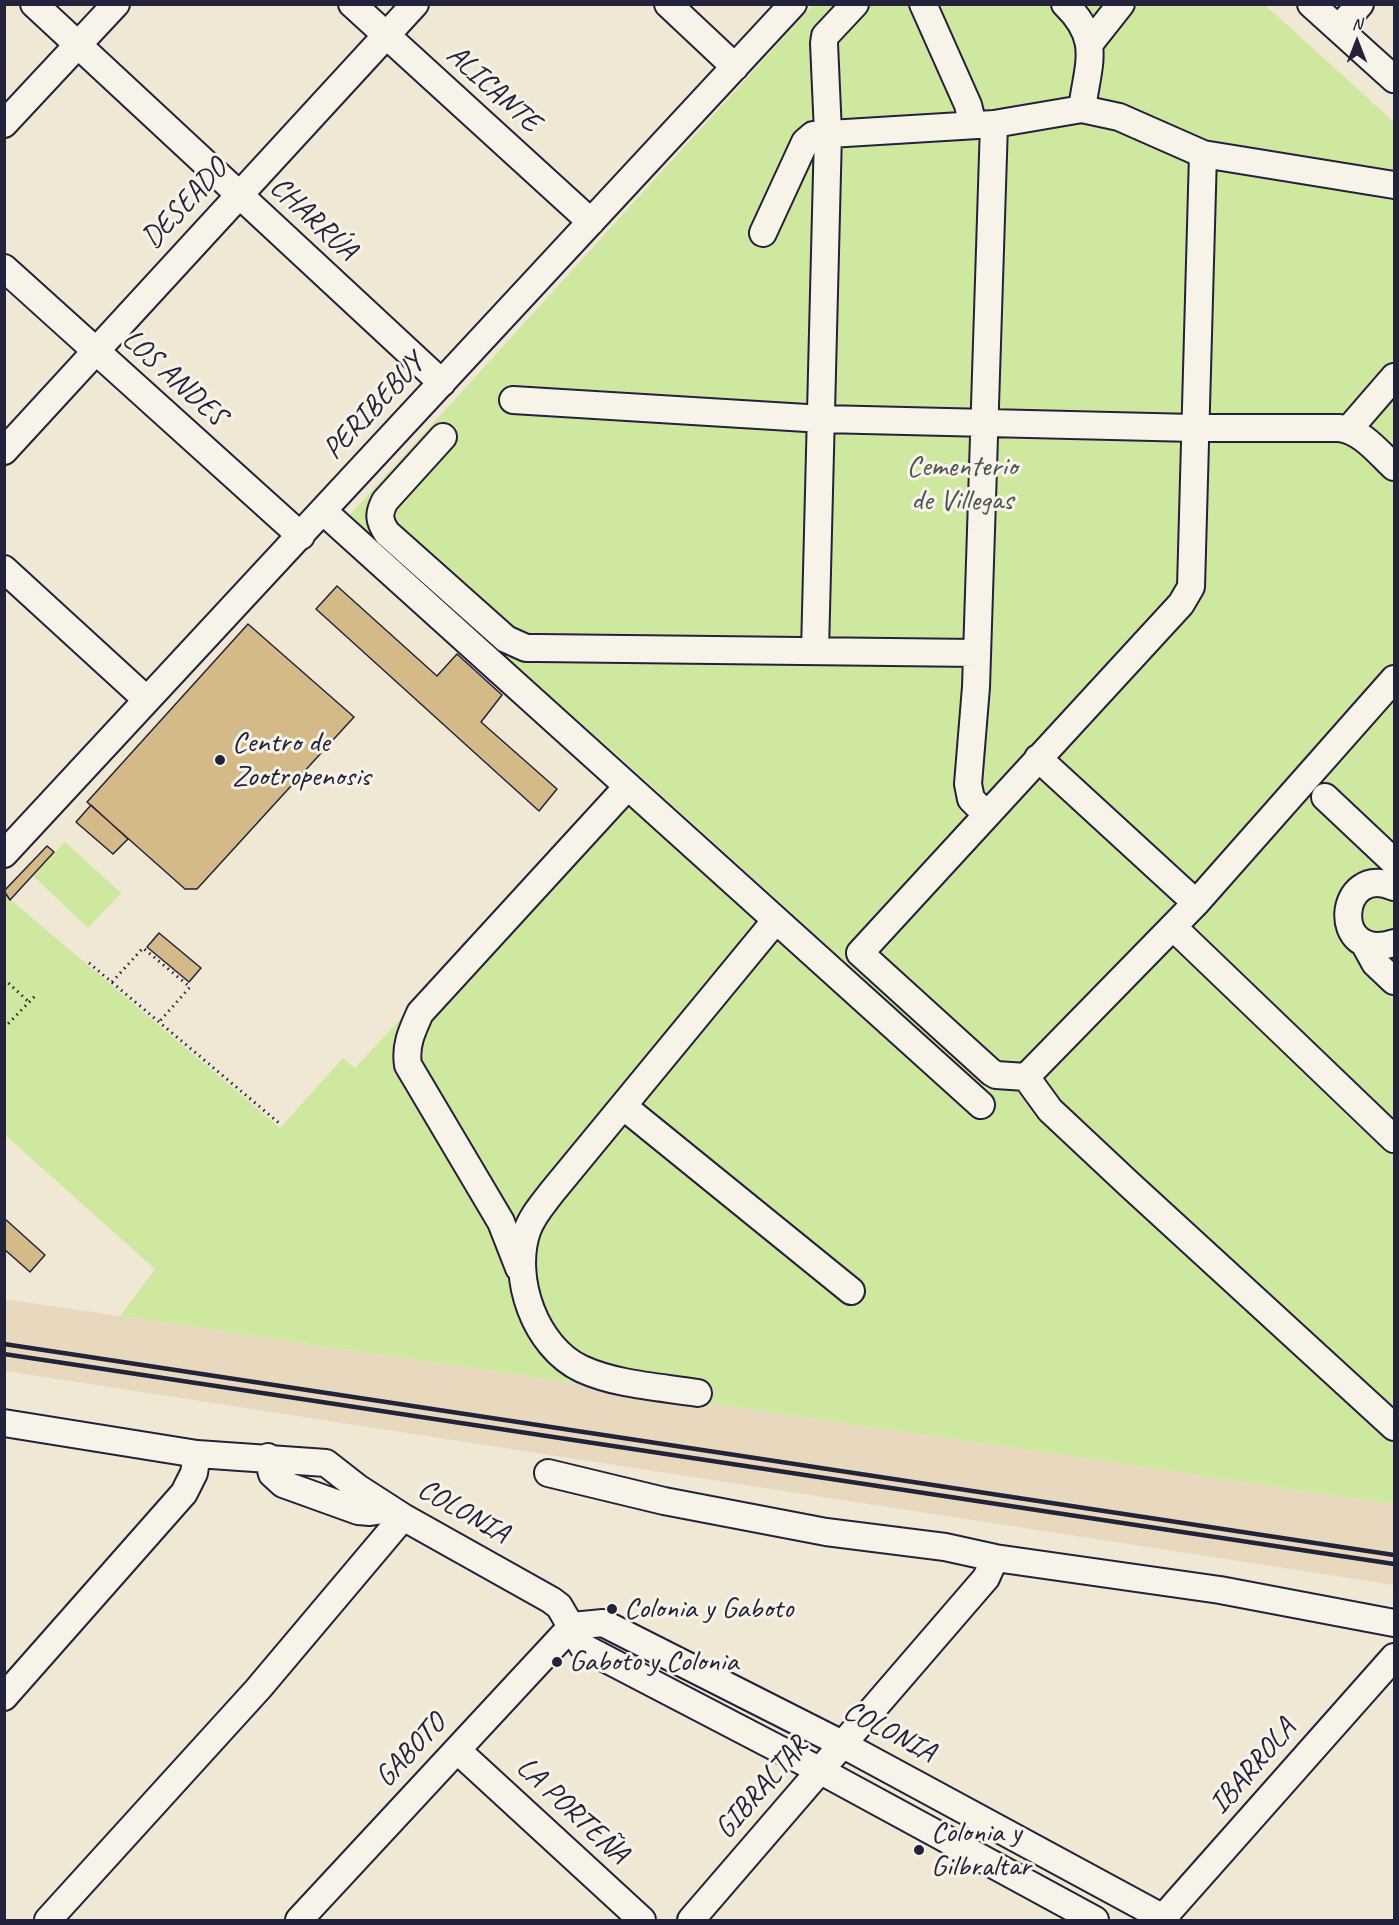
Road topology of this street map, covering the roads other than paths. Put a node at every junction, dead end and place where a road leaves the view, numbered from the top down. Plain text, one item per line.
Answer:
1 (34, 4) edge
2 (116, 4) edge
3 (352, 4) edge
4 (415, 4) edge
5 (668, 4) edge
6 (793, 4) edge
7 (855, 4) edge
8 (923, 4) edge
9 (1065, 4) edge
10 (1121, 4) edge
11 (1311, 4) edge
12 (1360, 4) edge
13 (1339, 28) junction
14 (386, 36) junction
15 (1091, 42) junction
16 (78, 45) junction
17 (735, 67) junction
18 (1395, 79) edge
19 (1082, 109) junction
20 (4, 124) edge
21 (983, 125) junction
22 (828, 133) junction
23 (1203, 153) junction
24 (1395, 185) edge
25 (238, 195) junction
26 (591, 222) junction
27 (763, 233) dead end
28 (4, 268) edge
29 (94, 351) junction
30 (1395, 377) edge
31 (442, 383) junction
32 (513, 400) dead end
33 (823, 419) junction
34 (986, 424) junction
35 (1194, 428) junction
36 (1349, 429) junction
37 (443, 437) dead end
38 (4, 451) edge
39 (1395, 467) edge
40 (323, 511) junction
41 (300, 536) junction
42 (4, 568) edge
43 (815, 651) junction
44 (976, 653) junction
45 (1395, 679) edge
46 (147, 700) junction
47 (1038, 758) junction
48 (628, 786) junction
49 (1325, 797) dead end
50 (986, 814) junction
51 (4, 854) edge
52 (1395, 862) edge
53 (1395, 887) edge
54 (1196, 903) junction
55 (776, 920) junction
56 (1173, 927) junction
57 (1364, 943) junction
58 (1395, 943) edge
59 (1395, 981) edge
60 (1026, 1077) junction
61 (981, 1105) dead end
62 (623, 1106) junction
63 (1395, 1139) edge
64 (524, 1286) junction
65 (851, 1291) dead end
66 (698, 1393) dead end
67 (4, 1423) edge
68 (1395, 1427) edge
69 (197, 1454) junction
70 (267, 1457) junction
71 (548, 1473) dead end
72 (396, 1513) junction
73 (995, 1558) junction
74 (1395, 1623) edge
75 (572, 1626) junction
76 (1395, 1657) edge
77 (4, 1697) edge
78 (843, 1744) junction
79 (457, 1750) junction
80 (821, 1771) junction
81 (48, 1920) edge
82 (299, 1920) edge
83 (642, 1920) edge
84 (691, 1920) edge
85 (1095, 1920) edge
86 (1164, 1920) edge

1 - 16 street, CHARRÚA
2 - 16 street
3 - 14 street, ALICANTE
4 - 14 street, DESEADO
5 - 17 street
6 - 17 street, PERIBEBUY
7 - 22 street
8 - 21 street
9 - 15 street
10 - 15 street
11 - 13 street
12 - 13 street
13 - 18 street
14 - 25 street, DESEADO
14 - 26 street, ALICANTE
15 - 19 street
16 - 20 street
16 - 25 street, CHARRÚA
17 - 26 street, PERIBEBUY
19 - 21 street
19 - 23 street
21 - 22 street
21 - 34 street
22 - 27 street
22 - 33 street
23 - 24 street
23 - 35 street
25 - 29 street, DESEADO
25 - 31 street, CHARRÚA
26 - 31 street, PERIBEBUY
28 - 29 street, LOS ANDES
29 - 38 street, DESEADO
29 - 41 street, LOS ANDES
30 - 36 street
31 - 40 street, PERIBEBUY
32 - 33 street
33 - 34 street
33 - 43 street
34 - 35 street
34 - 44 street
35 - 36 street
35 - 47 street
36 - 39 street
37 - 43 street
40 - 41 street, PERIBEBUY
40 - 48 street
41 - 46 street, PERIBEBUY
42 - 46 street
43 - 44 street
44 - 50 street
45 - 54 street
46 - 51 street, PERIBEBUY
47 - 50 street
47 - 54 street
48 - 55 street
48 - 64 street
49 - 52 street
50 - 60 street
53 - 57 street
54 - 56 street
55 - 61 street
55 - 62 street
56 - 60 street
56 - 63 street
57 - 58 street
57 - 59 street
60 - 68 street
62 - 64 street
62 - 65 street
64 - 66 street
67 - 69 street
69 - 70 street
69 - 77 street
70 - 72 street, COLONIA
70 - 72 street
71 - 73 street
72 - 75 street, COLONIA
72 - 81 street
73 - 74 street
73 - 78 street, GIBRALTAR
75 - 78 street, COLONIA
75 - 79 street, GABOTO
75 - 80 street, COLONIA
76 - 86 street, IBARROLA
78 - 80 street, GIBRALTAR
78 - 86 street, COLONIA
79 - 82 street, GABOTO
79 - 83 street, LA PORTEÑA
80 - 84 street, GIBRALTAR
80 - 85 street, COLONIA

